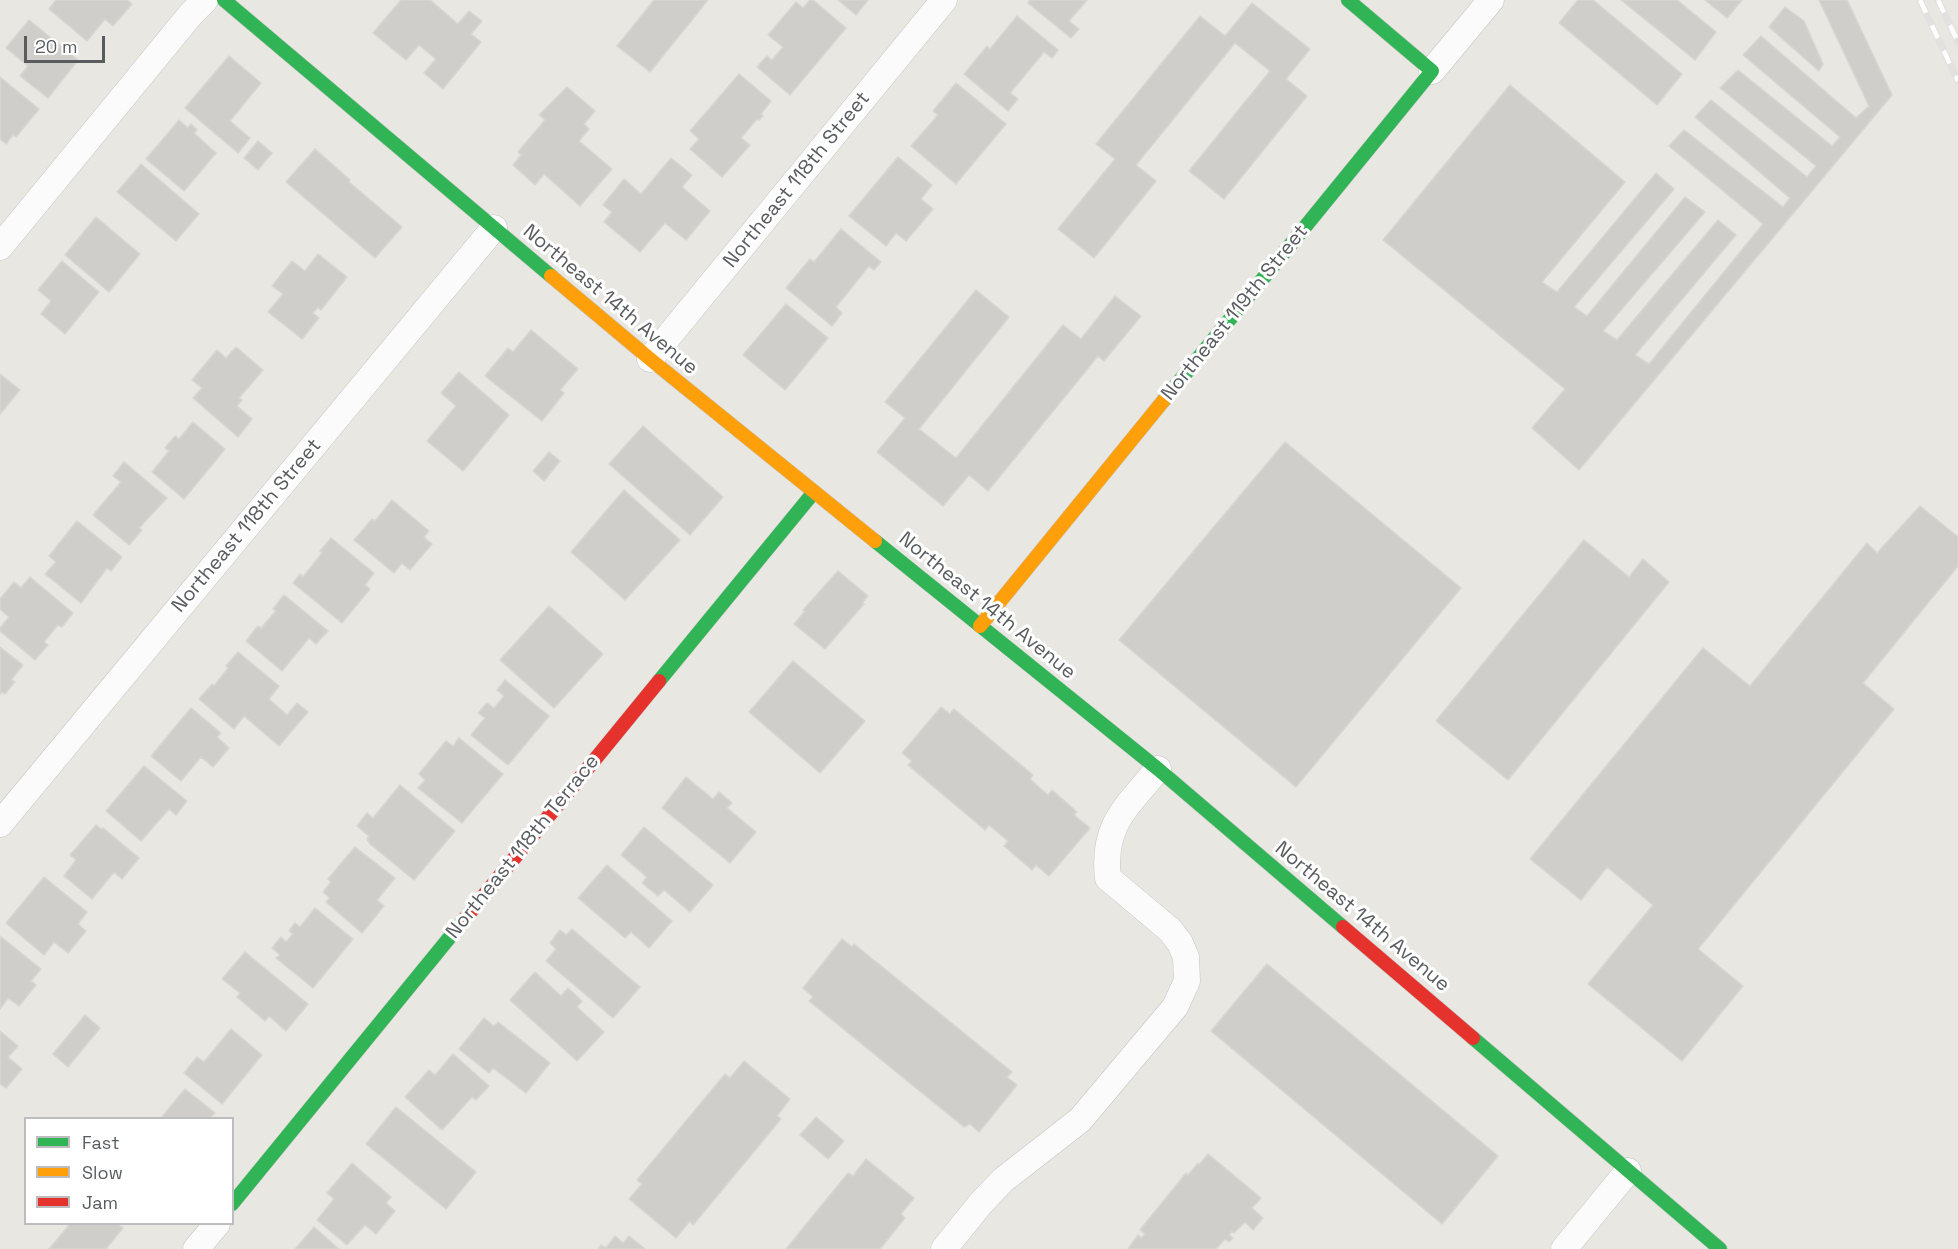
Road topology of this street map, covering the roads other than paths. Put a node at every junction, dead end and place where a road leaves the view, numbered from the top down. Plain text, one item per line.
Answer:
1 (205, 0) edge
2 (224, 0) edge
3 (944, 0) edge
4 (1348, 0) edge
5 (1491, 0) edge
6 (1432, 71) junction
7 (494, 228) junction
8 (0, 247) edge
9 (650, 359) junction
10 (814, 492) junction
11 (980, 626) junction
12 (1158, 769) junction
13 (0, 824) edge
14 (1628, 1171) junction
15 (234, 1202) edge
16 (216, 1225) edge
17 (196, 1249) edge
18 (944, 1249) edge
19 (1564, 1249) edge
20 (1720, 1249) edge

1 - 8 street
2 - 7 street, Northeast 14th Avenue
3 - 9 street, Northeast 118th Street
4 - 6 street
5 - 6 street, Northeast 119th Street
6 - 11 street, Northeast 119th Street
7 - 9 street, Northeast 14th Avenue
7 - 13 street, Northeast 118th Street
9 - 10 street, Northeast 14th Avenue
10 - 11 street, Northeast 14th Avenue
10 - 15 street, Northeast 118th Terrace
11 - 12 street, Northeast 14th Avenue
12 - 14 street, Northeast 14th Avenue
12 - 18 street
14 - 19 street
14 - 20 street, Northeast 14th Avenue
16 - 17 street

